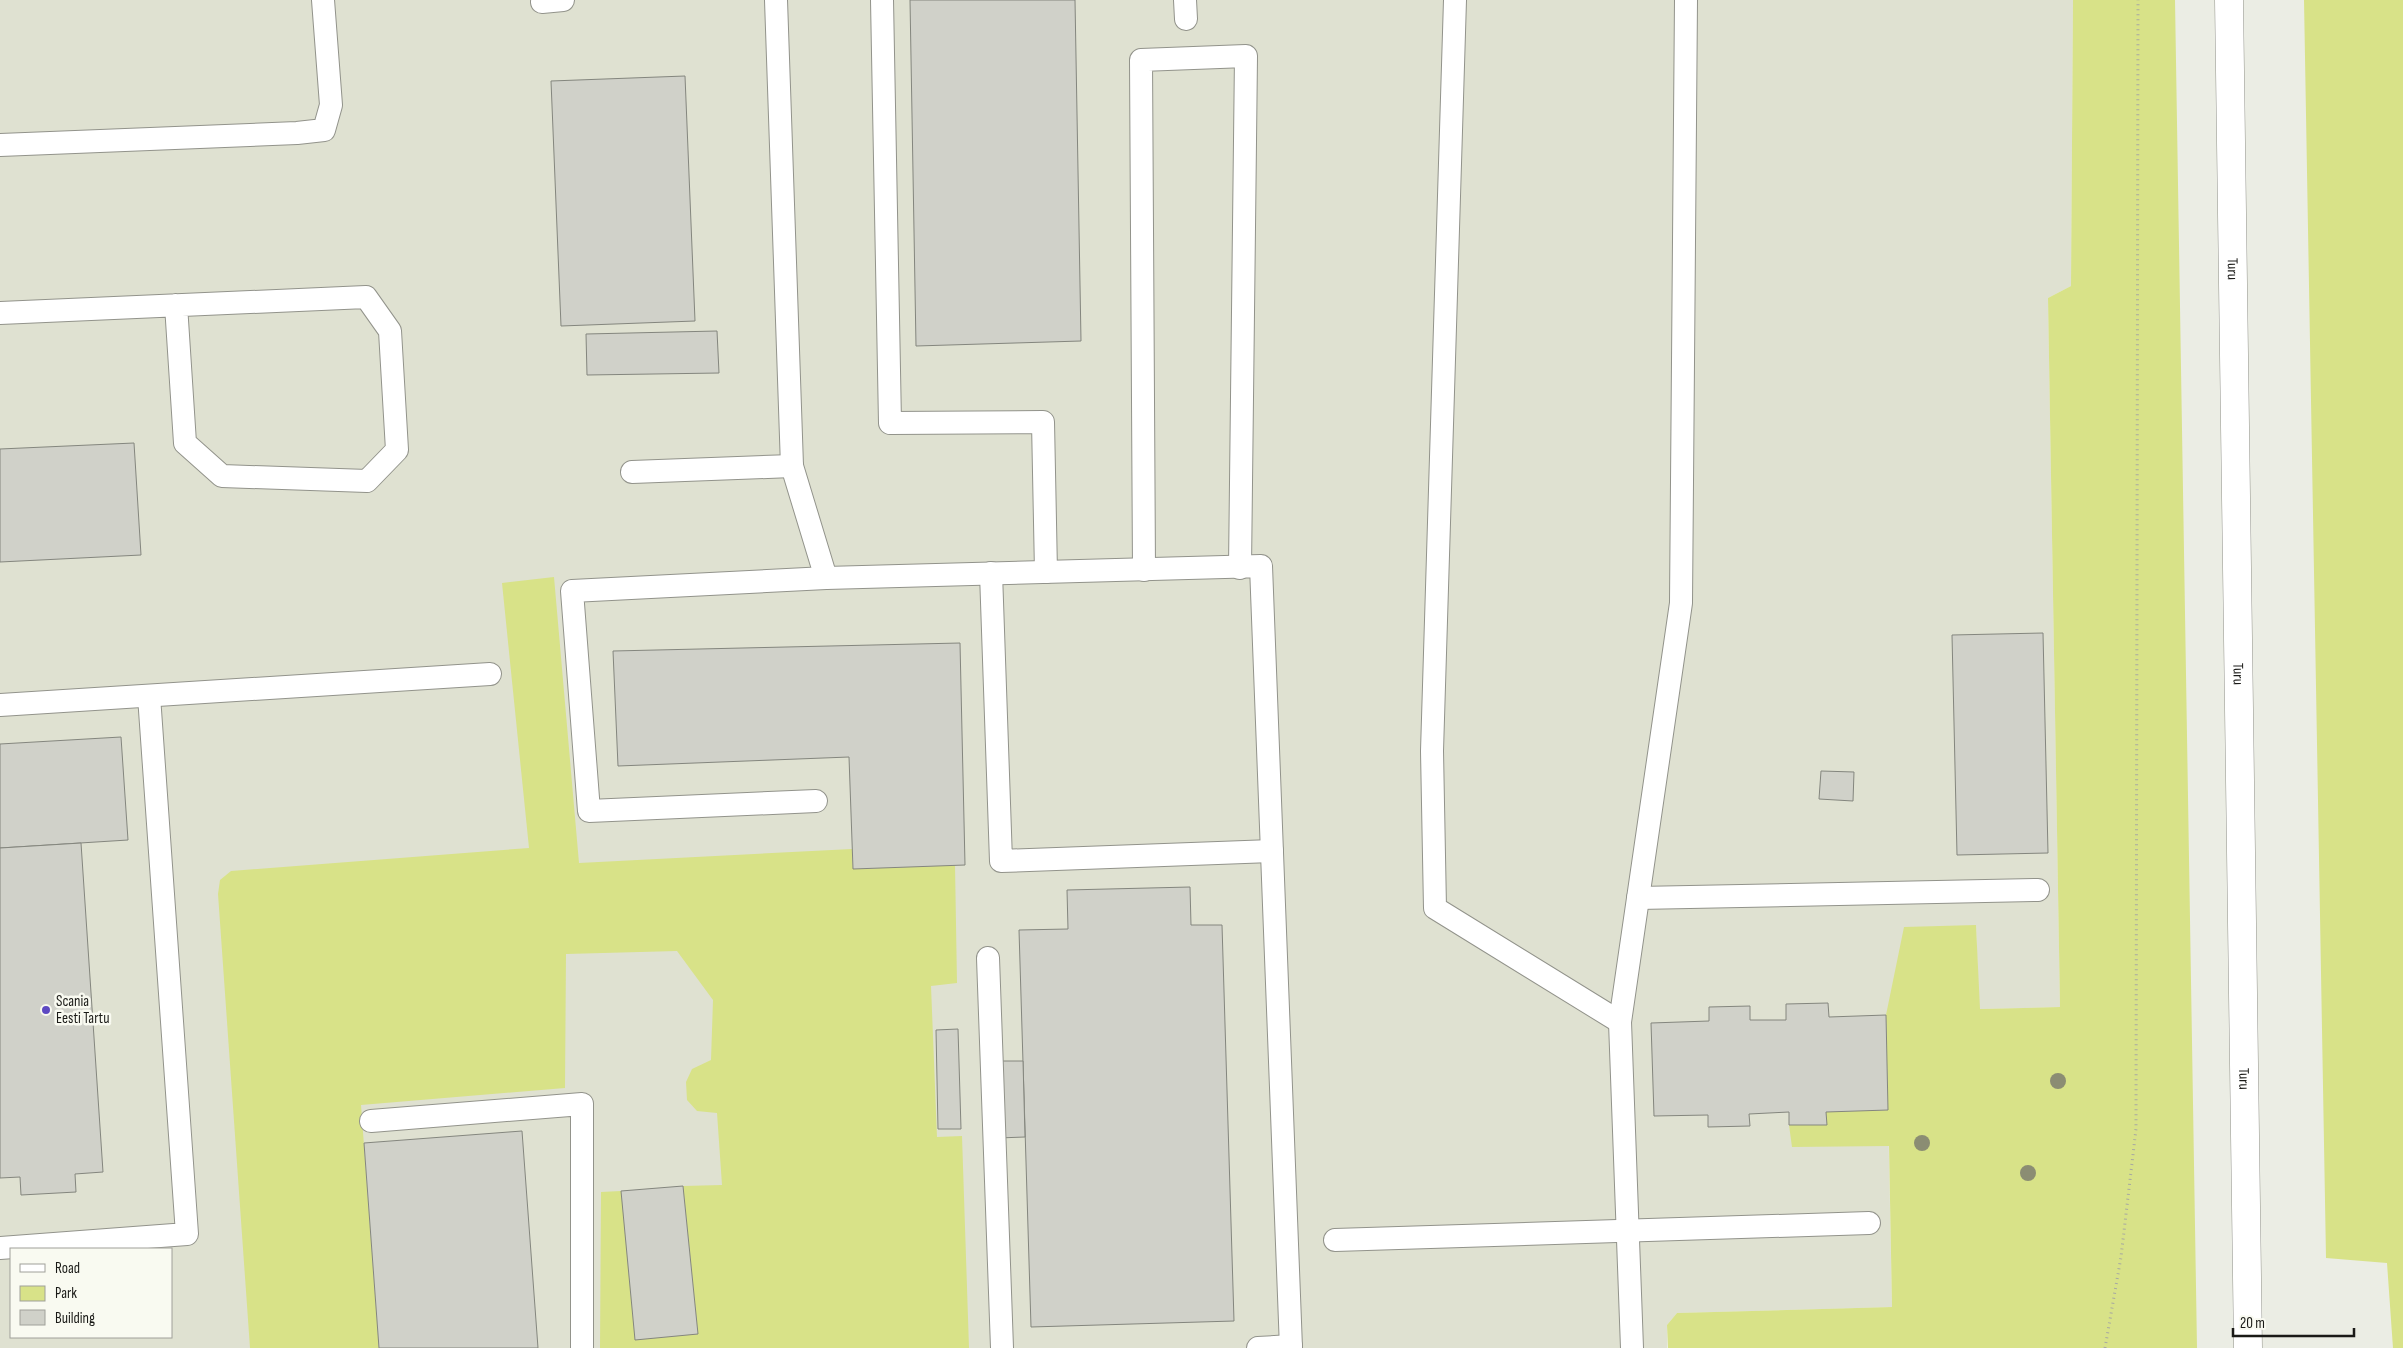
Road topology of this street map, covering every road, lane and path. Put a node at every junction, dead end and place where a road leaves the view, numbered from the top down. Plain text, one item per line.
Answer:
1 (322, 0) edge
2 (776, 0) edge
3 (882, 0) edge
4 (1455, 0) edge
5 (1686, 0) edge
6 (2138, 0) edge
7 (2229, 0) edge
8 (0, 145) edge
9 (176, 304) junction
10 (0, 313) edge
11 (792, 466) junction
12 (632, 472) dead end
13 (1240, 568) junction
14 (1144, 570) junction
15 (1046, 572) junction
16 (991, 573) junction
17 (826, 578) junction
18 (490, 674) dead end
19 (149, 696) junction
20 (0, 705) edge
21 (816, 801) dead end
22 (1272, 851) junction
23 (2038, 890) dead end
24 (1638, 898) junction
25 (988, 958) dead end
26 (1620, 1022) junction
27 (371, 1121) dead end
28 (1869, 1223) dead end
29 (1628, 1230) junction
30 (1335, 1240) dead end
31 (0, 1248) edge
32 (1291, 1347) edge
33 (582, 1348) edge
34 (1002, 1348) edge
35 (1258, 1348) edge
36 (1632, 1348) edge
37 (2104, 1348) edge
38 (2248, 1348) edge

1 - 8 lane
2 - 11 lane
3 - 15 lane
4 - 26 lane
5 - 24 lane
6 - 37 path
7 - 38 main road, Turu
9 - 9 lane
9 - 10 lane
11 - 12 lane
11 - 17 lane
13 - 14 lane
13 - 14 lane
13 - 22 lane
14 - 15 lane
15 - 16 lane
16 - 17 lane
16 - 22 lane
17 - 21 lane
18 - 19 lane
19 - 20 lane
19 - 31 lane
22 - 32 lane
23 - 24 lane
24 - 26 lane
25 - 34 lane
26 - 29 lane
27 - 33 lane
28 - 29 lane
29 - 30 lane
29 - 36 lane
32 - 35 lane

